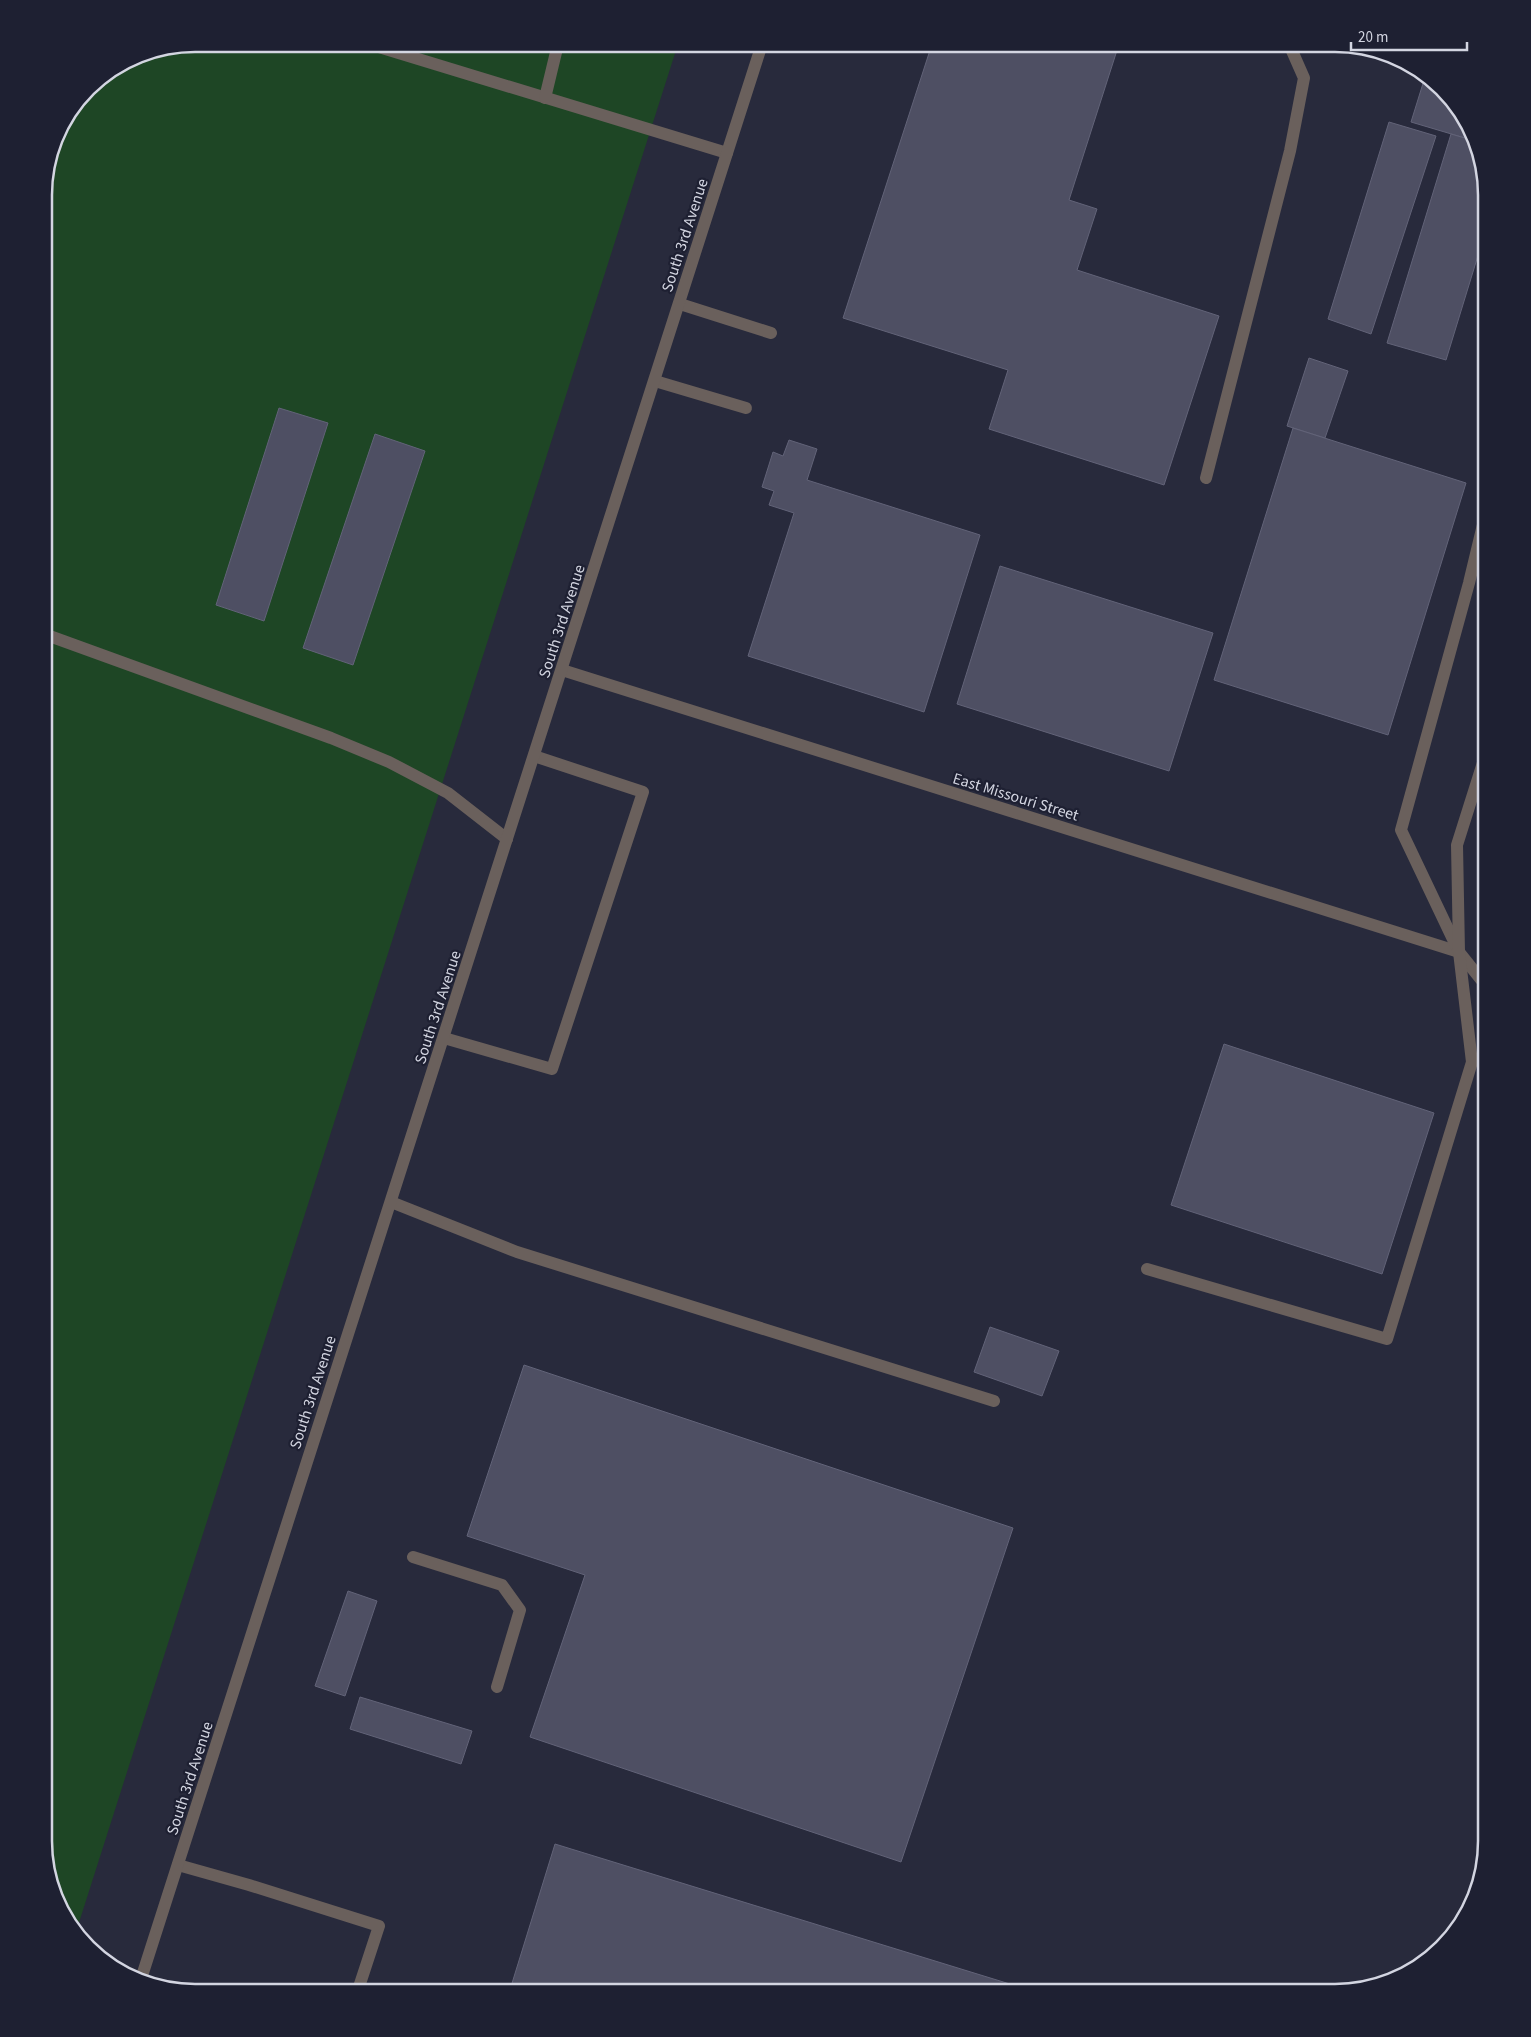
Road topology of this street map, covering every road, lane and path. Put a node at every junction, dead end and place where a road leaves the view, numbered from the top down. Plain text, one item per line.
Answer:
1 (396, 52) edge
2 (556, 52) edge
3 (759, 52) edge
4 (1292, 53) edge
5 (545, 98) junction
6 (727, 154) junction
7 (680, 304) junction
8 (770, 333) dead end
9 (655, 381) junction
10 (746, 408) dead end
11 (1206, 478) dead end
12 (1478, 546) edge
13 (53, 637) edge
14 (562, 670) junction
15 (534, 756) junction
16 (1478, 778) edge
17 (508, 839) junction
18 (1459, 952) junction
19 (1478, 976) edge
20 (444, 1038) junction
21 (391, 1202) junction
22 (1147, 1269) dead end
23 (994, 1401) dead end
24 (413, 1557) dead end
25 (497, 1687) dead end
26 (178, 1865) junction
27 (142, 1975) edge
28 (360, 1984) edge

1 - 5 street
2 - 5 street
3 - 6 street, South 3rd Avenue
4 - 11 street
5 - 6 street
6 - 7 street, South 3rd Avenue
7 - 8 street
7 - 9 street, South 3rd Avenue
9 - 10 street
9 - 14 street, South 3rd Avenue
12 - 18 street
13 - 17 street
14 - 15 street, South 3rd Avenue
14 - 18 street, East Missouri Street
15 - 17 street, South 3rd Avenue
15 - 20 street
16 - 18 street
17 - 20 street, South 3rd Avenue
18 - 19 street
18 - 22 street
20 - 21 street, South 3rd Avenue
21 - 23 street
21 - 26 street, South 3rd Avenue
24 - 25 street
26 - 27 street, South 3rd Avenue
26 - 28 street

